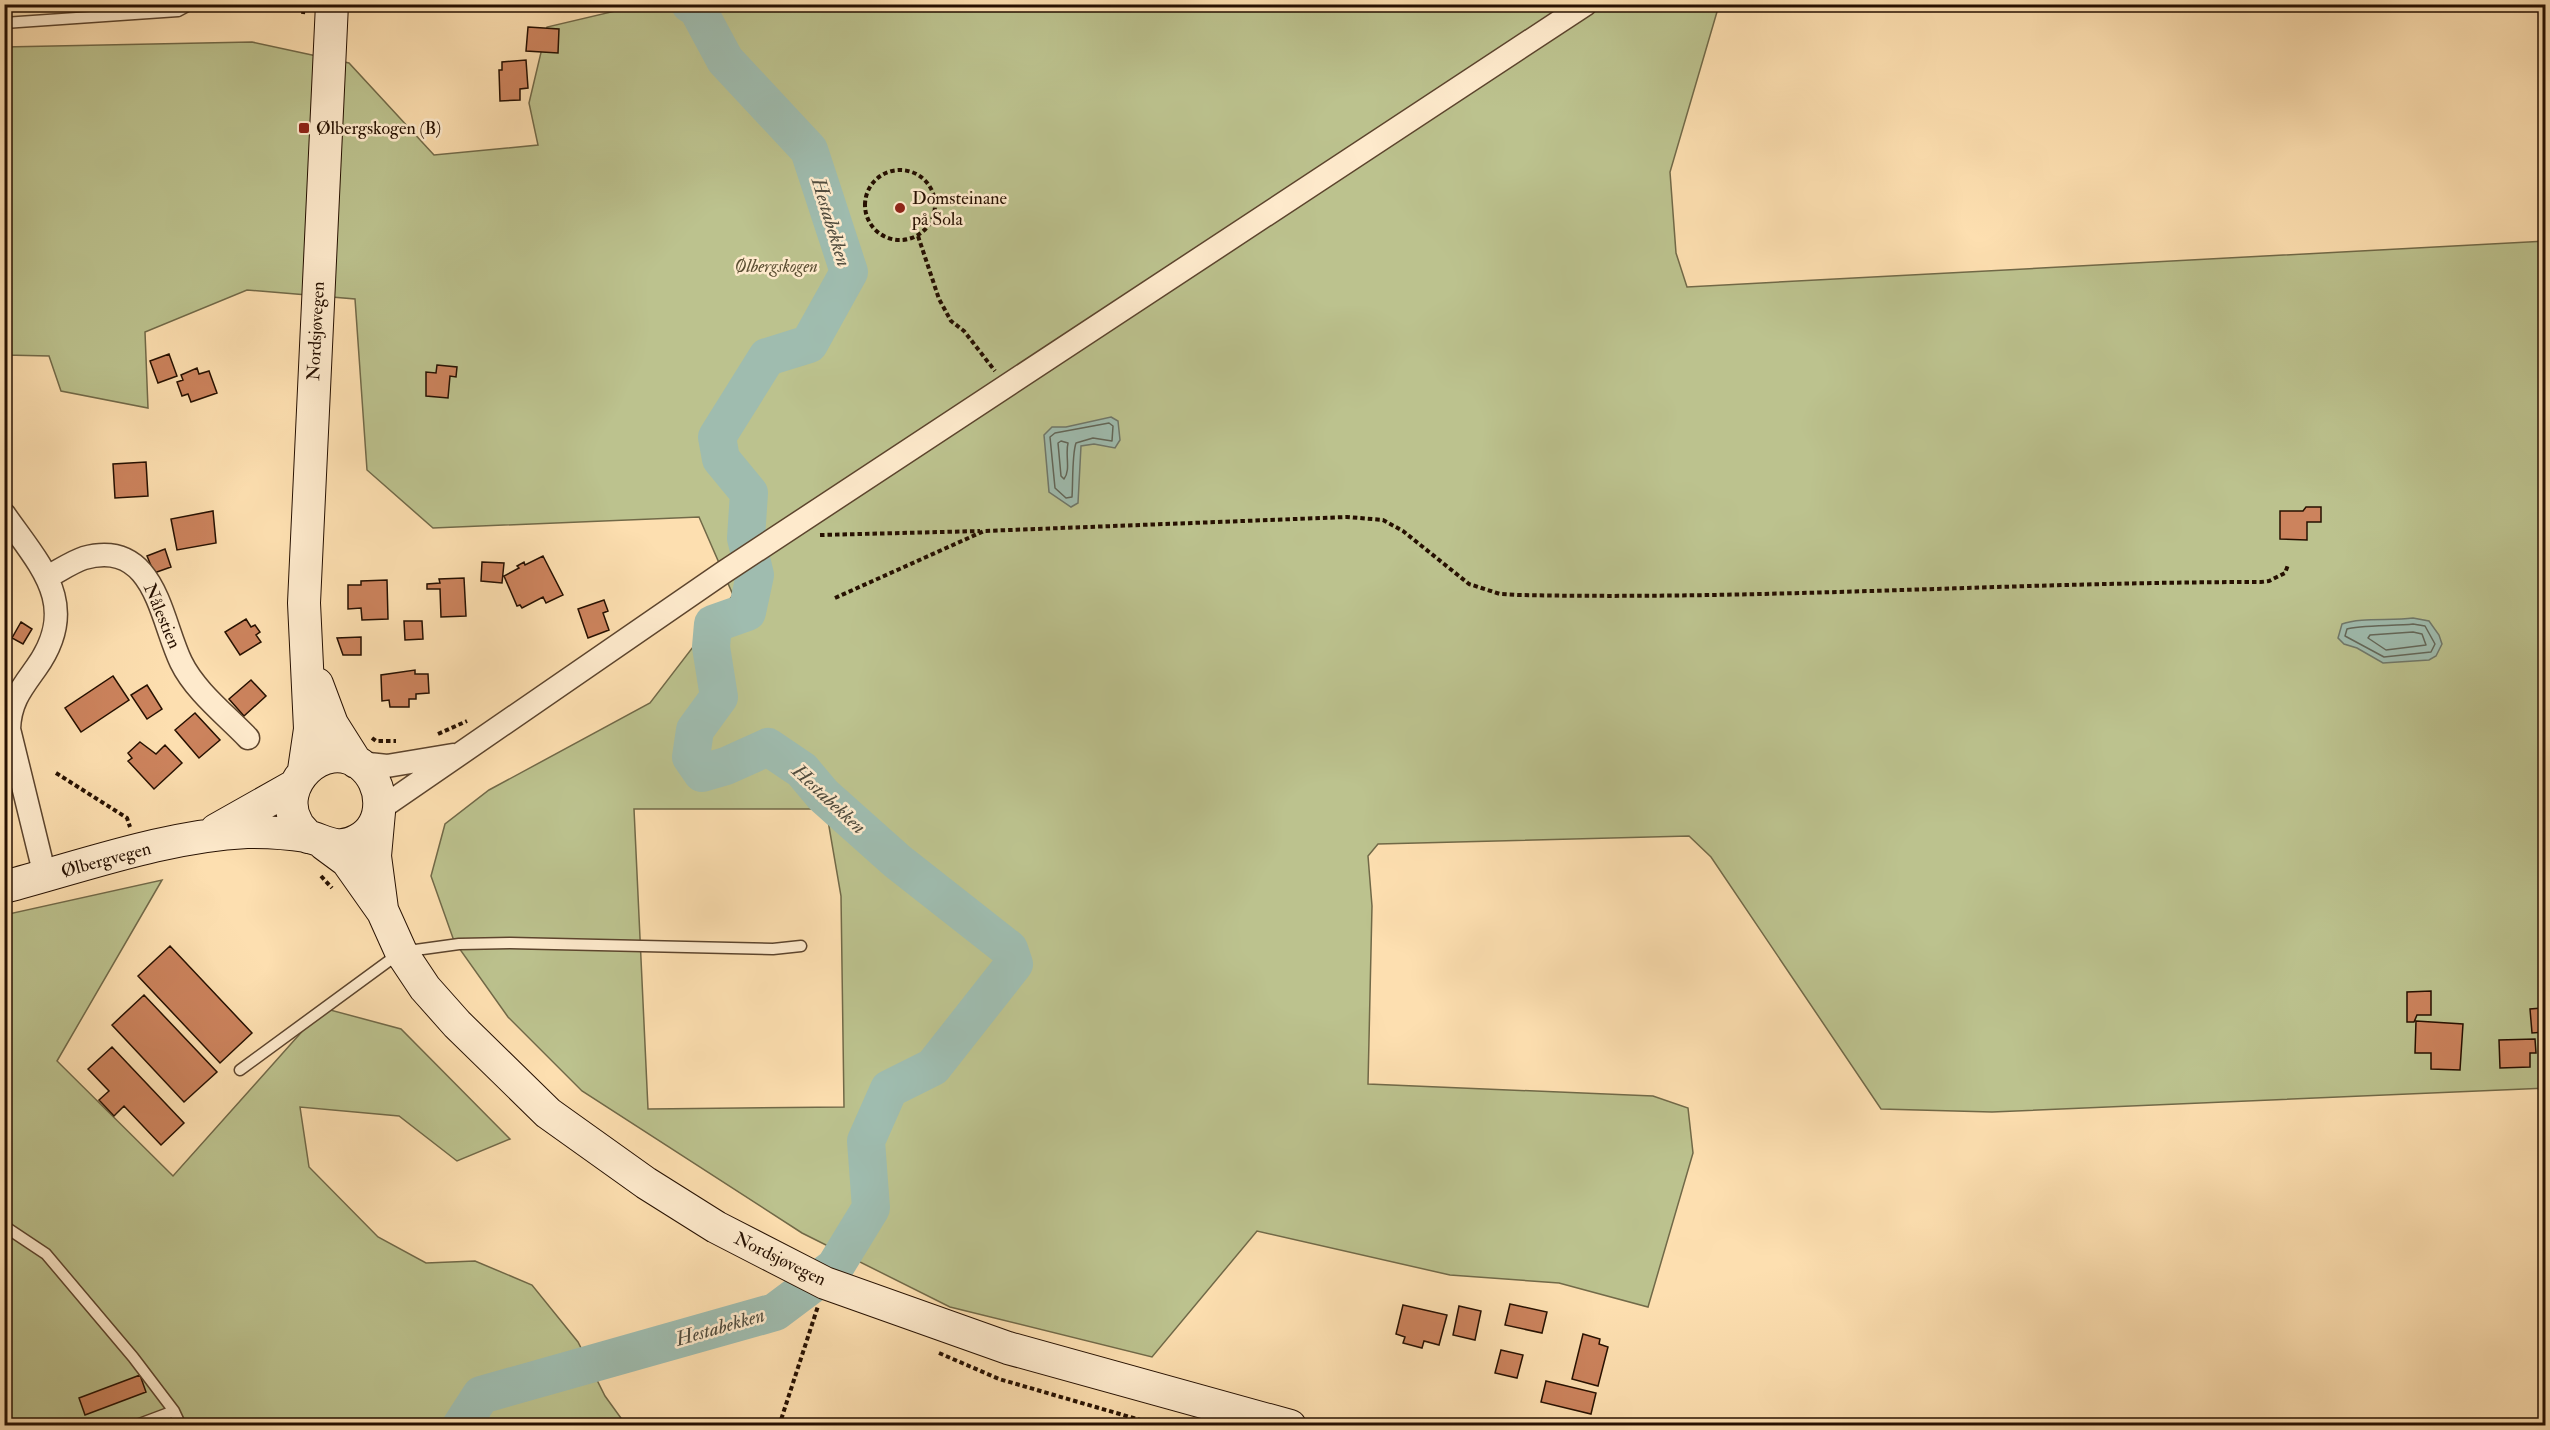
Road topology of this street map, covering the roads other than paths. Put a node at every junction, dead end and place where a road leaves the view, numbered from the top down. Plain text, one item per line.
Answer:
1 (191, 4) edge
2 (1586, 4) edge
3 (317, 10) edge
4 (4, 23) edge
5 (4, 514) edge
6 (48, 577) junction
7 (307, 657) junction
8 (248, 738) dead end
9 (361, 753) junction
10 (464, 753) junction
11 (299, 778) junction
12 (379, 811) junction
13 (208, 834) junction
14 (316, 841) junction
15 (45, 876) junction
16 (4, 886) edge
17 (383, 912) junction
18 (801, 946) dead end
19 (401, 952) junction
20 (240, 1070) dead end
21 (4, 1226) edge
22 (174, 1411) junction
23 (134, 1425) edge
24 (181, 1425) edge
25 (1290, 1425) edge

1 - 4 lane
2 - 10 street
3 - 7 main road, Nordsjøvegen
5 - 6 street
6 - 8 street, Nålestien
6 - 15 street
7 - 9 main road, Nordsjøvegen
7 - 11 main road, Nordsjøvegen
9 - 10 street
9 - 11 main road
9 - 12 main road
10 - 12 street
11 - 13 main road, Ølbergvegen
11 - 14 main road
12 - 14 main road
12 - 17 main road, Nordsjøvegen
13 - 14 main road, Ølbergvegen
13 - 15 main road, Ølbergvegen
14 - 17 main road, Nordsjøvegen
15 - 16 main road, Ølbergvegen
17 - 19 main road, Nordsjøvegen
18 - 19 lane
19 - 20 lane
19 - 25 main road, Nordsjøvegen
21 - 22 lane
22 - 23 lane
22 - 24 lane

